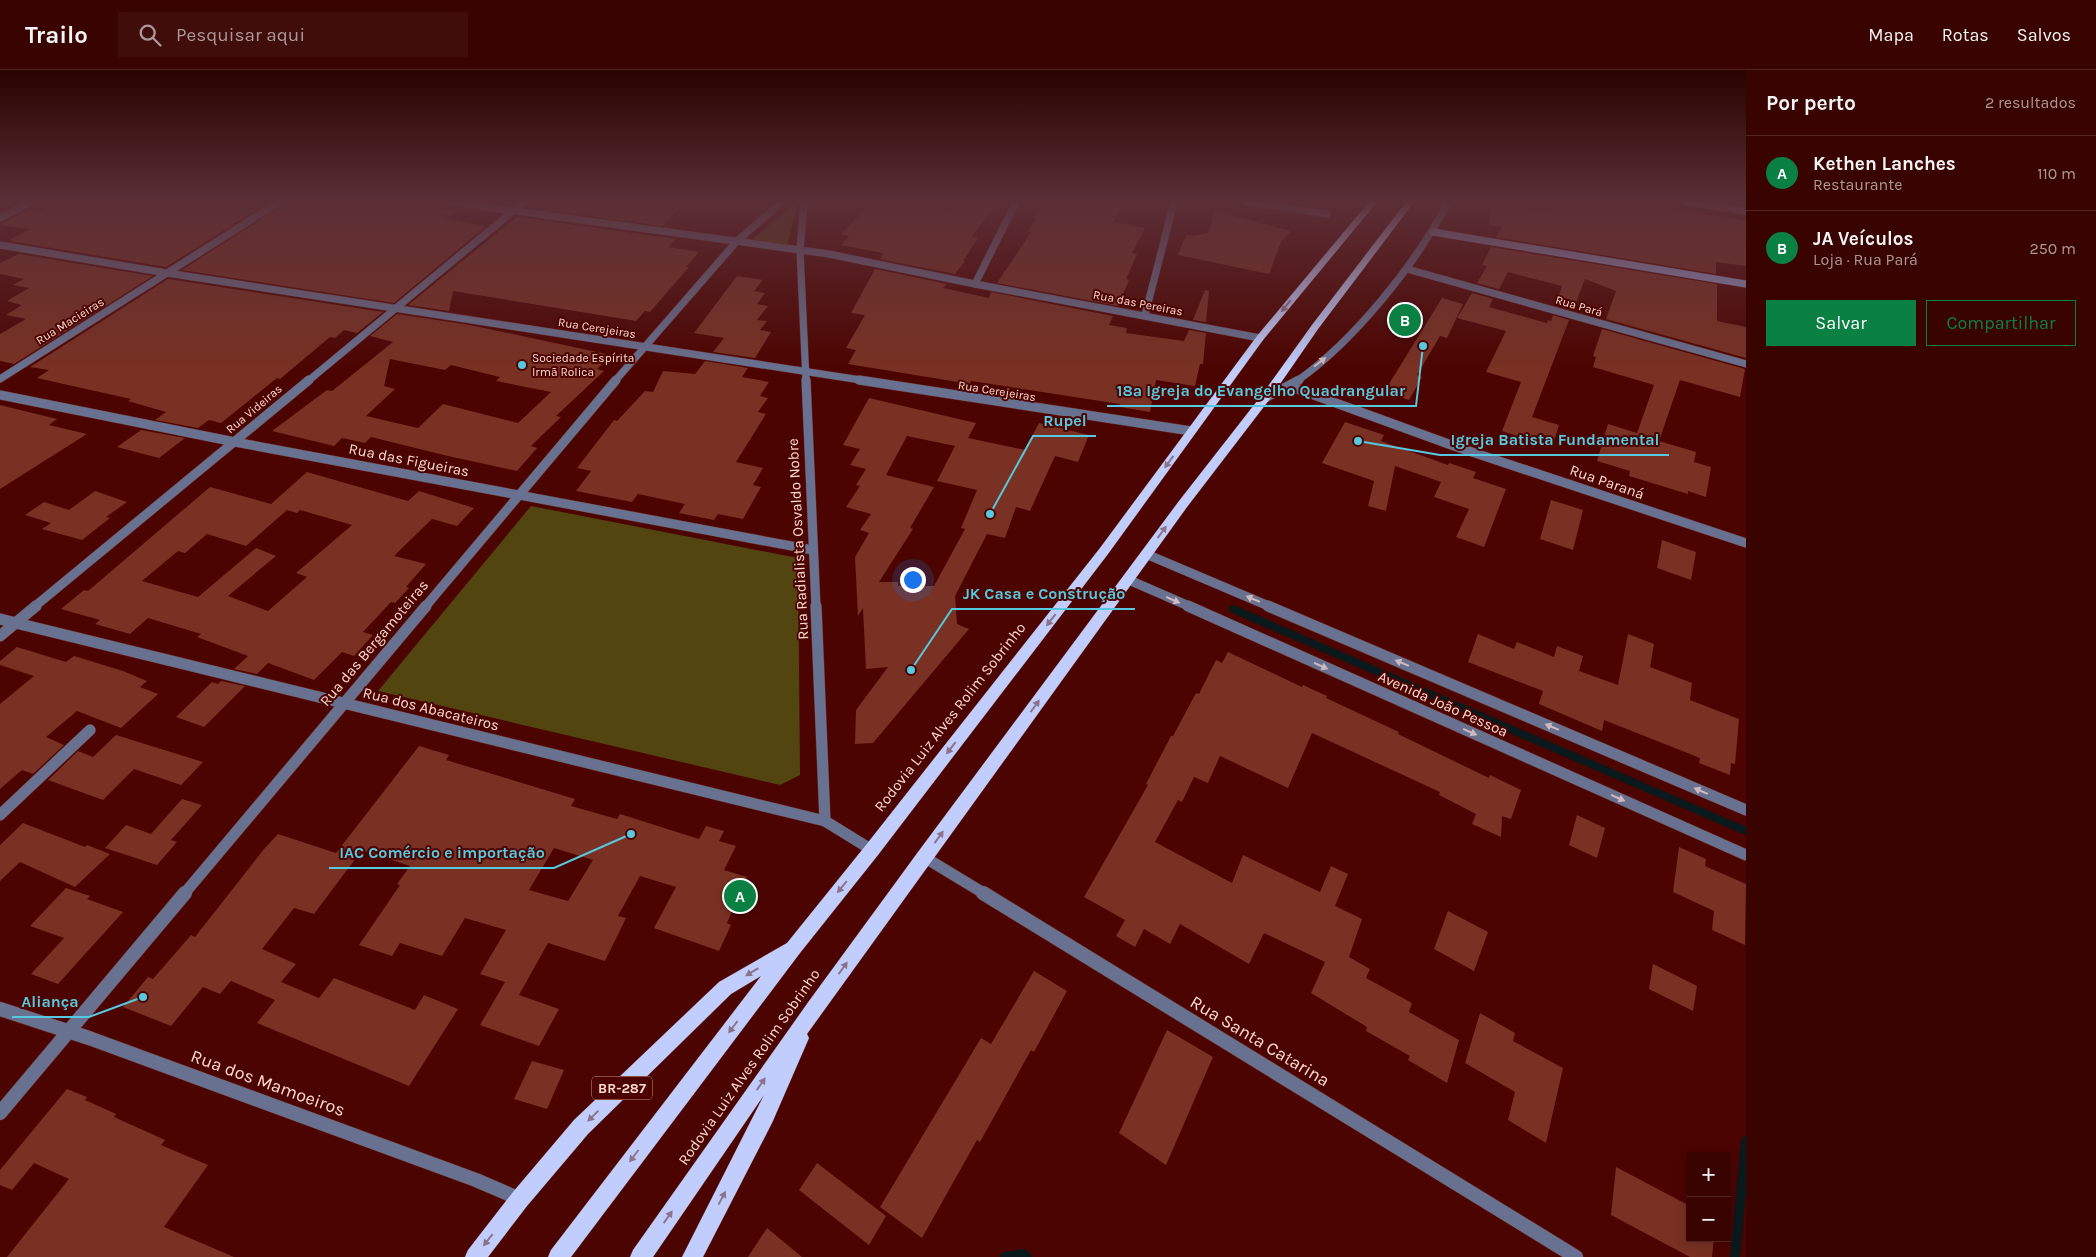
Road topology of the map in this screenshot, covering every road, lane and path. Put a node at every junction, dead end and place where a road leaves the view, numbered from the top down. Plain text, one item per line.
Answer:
1 (74, 257) edge
2 (192, 257) edge
3 (458, 257) edge
4 (723, 257) edge
5 (800, 257) edge
6 (846, 257) edge
7 (988, 257) edge
8 (1160, 257) edge
9 (1327, 257) edge
10 (1368, 257) edge
11 (1415, 257) edge
12 (1586, 257) edge
13 (1407, 269) junction
14 (167, 273) junction
15 (975, 284) junction
16 (1746, 284) edge
17 (397, 308) junction
18 (1145, 315) junction
19 (1260, 338) junction
20 (644, 347) junction
21 (1746, 364) edge
22 (805, 373) junction
23 (0, 379) edge
24 (1289, 386) junction
25 (0, 396) edge
26 (1265, 398) junction
27 (1190, 431) junction
28 (235, 442) junction
29 (520, 495) junction
30 (1746, 544) edge
31 (813, 550) junction
32 (1146, 554) junction
33 (1128, 580) junction
34 (0, 619) edge
35 (16, 623) junction
36 (0, 636) edge
37 (345, 703) junction
38 (90, 730) dead end
39 (1746, 810) edge
40 (0, 815) edge
41 (826, 821) junction
42 (872, 850) junction
43 (1746, 855) edge
44 (924, 857) junction
45 (794, 946) junction
46 (814, 1007) junction
47 (0, 1009) edge
48 (69, 1031) junction
49 (0, 1113) edge
50 (520, 1199) junction
51 (475, 1257) edge
52 (558, 1257) edge
53 (640, 1257) edge
54 (692, 1257) edge
55 (1576, 1257) edge

1 - 14 street, Rua Cerejeiras
2 - 14 street, Rua Macieiras
3 - 17 street, Rua Videiras
4 - 20 street, Rua das Bergamoteiras
5 - 22 street, Rua Radialista Osvaldo Nobre
6 - 15 street, Rua das Pereiras
7 - 15 street
8 - 18 street
9 -> 19 highway, Rodovia Luiz Alves Rolim Sobrinho / BR-287
10 - 26 highway, Rodovia Luiz Alves Rolim Sobrinho
11 - 13 street
12 - 16 main road
13 - 21 street, Rua Pará
24 -> 13 street
14 - 17 street, Rua Cerejeiras
14 - 23 street, Rua Macieiras
15 - 18 street, Rua das Pereiras
17 - 20 street, Rua Cerejeiras
17 - 28 street, Rua Videiras
18 - 19 street, Rua das Pereiras
19 - 27 highway, Rodovia Luiz Alves Rolim Sobrinho / BR-287
20 - 22 street, Rua Cerejeiras
20 - 29 street, Rua das Bergamoteiras
22 - 27 street, Rua Cerejeiras
22 - 31 street, Rua Radialista Osvaldo Nobre
24 - 26 street
24 - 30 street, Rua Paraná
25 - 28 street, Rua das Figueiras
32 -> 26 highway, Rodovia Luiz Alves Rolim Sobrinho
27 -> 42 highway, Rodovia Luiz Alves Rolim Sobrinho / BR-287
28 - 29 street, Rua das Figueiras
28 - 35 street, Rua Videiras
29 - 31 street, Rua das Figueiras
29 - 37 street, Rua das Bergamoteiras
31 - 41 street, Rua Radialista Osvaldo Nobre
32 - 33 highway, Rodovia Luiz Alves Rolim Sobrinho
39 -> 32 street, Avenida João Pessoa
33 -> 43 street, Avenida João Pessoa
44 -> 33 highway, Rodovia Luiz Alves Rolim Sobrinho
34 - 35 street, Rua dos Abacateiros
35 - 36 street, Rua Videiras
35 - 37 street, Rua dos Abacateiros
37 - 41 street, Rua dos Abacateiros
37 - 48 street, Rua das Bergamoteiras
38 - 40 street
41 - 42 street
42 -> 45 highway, Rodovia Luiz Alves Rolim Sobrinho / BR-287
46 -> 44 highway, Rodovia Luiz Alves Rolim Sobrinho
44 - 55 street, Rua Santa Catarina
45 -> 50 highway, BR-287
45 -> 52 highway, Rodovia Luiz Alves Rolim Sobrinho / BR-287
53 -> 46 highway, Rodovia Luiz Alves Rolim Sobrinho
54 -> 46 highway
47 - 48 street, Rua dos Mamoeiros
48 - 49 street, Rua das Bergamoteiras
48 - 50 street, Rua dos Mamoeiros
50 -> 51 highway, BR-287

